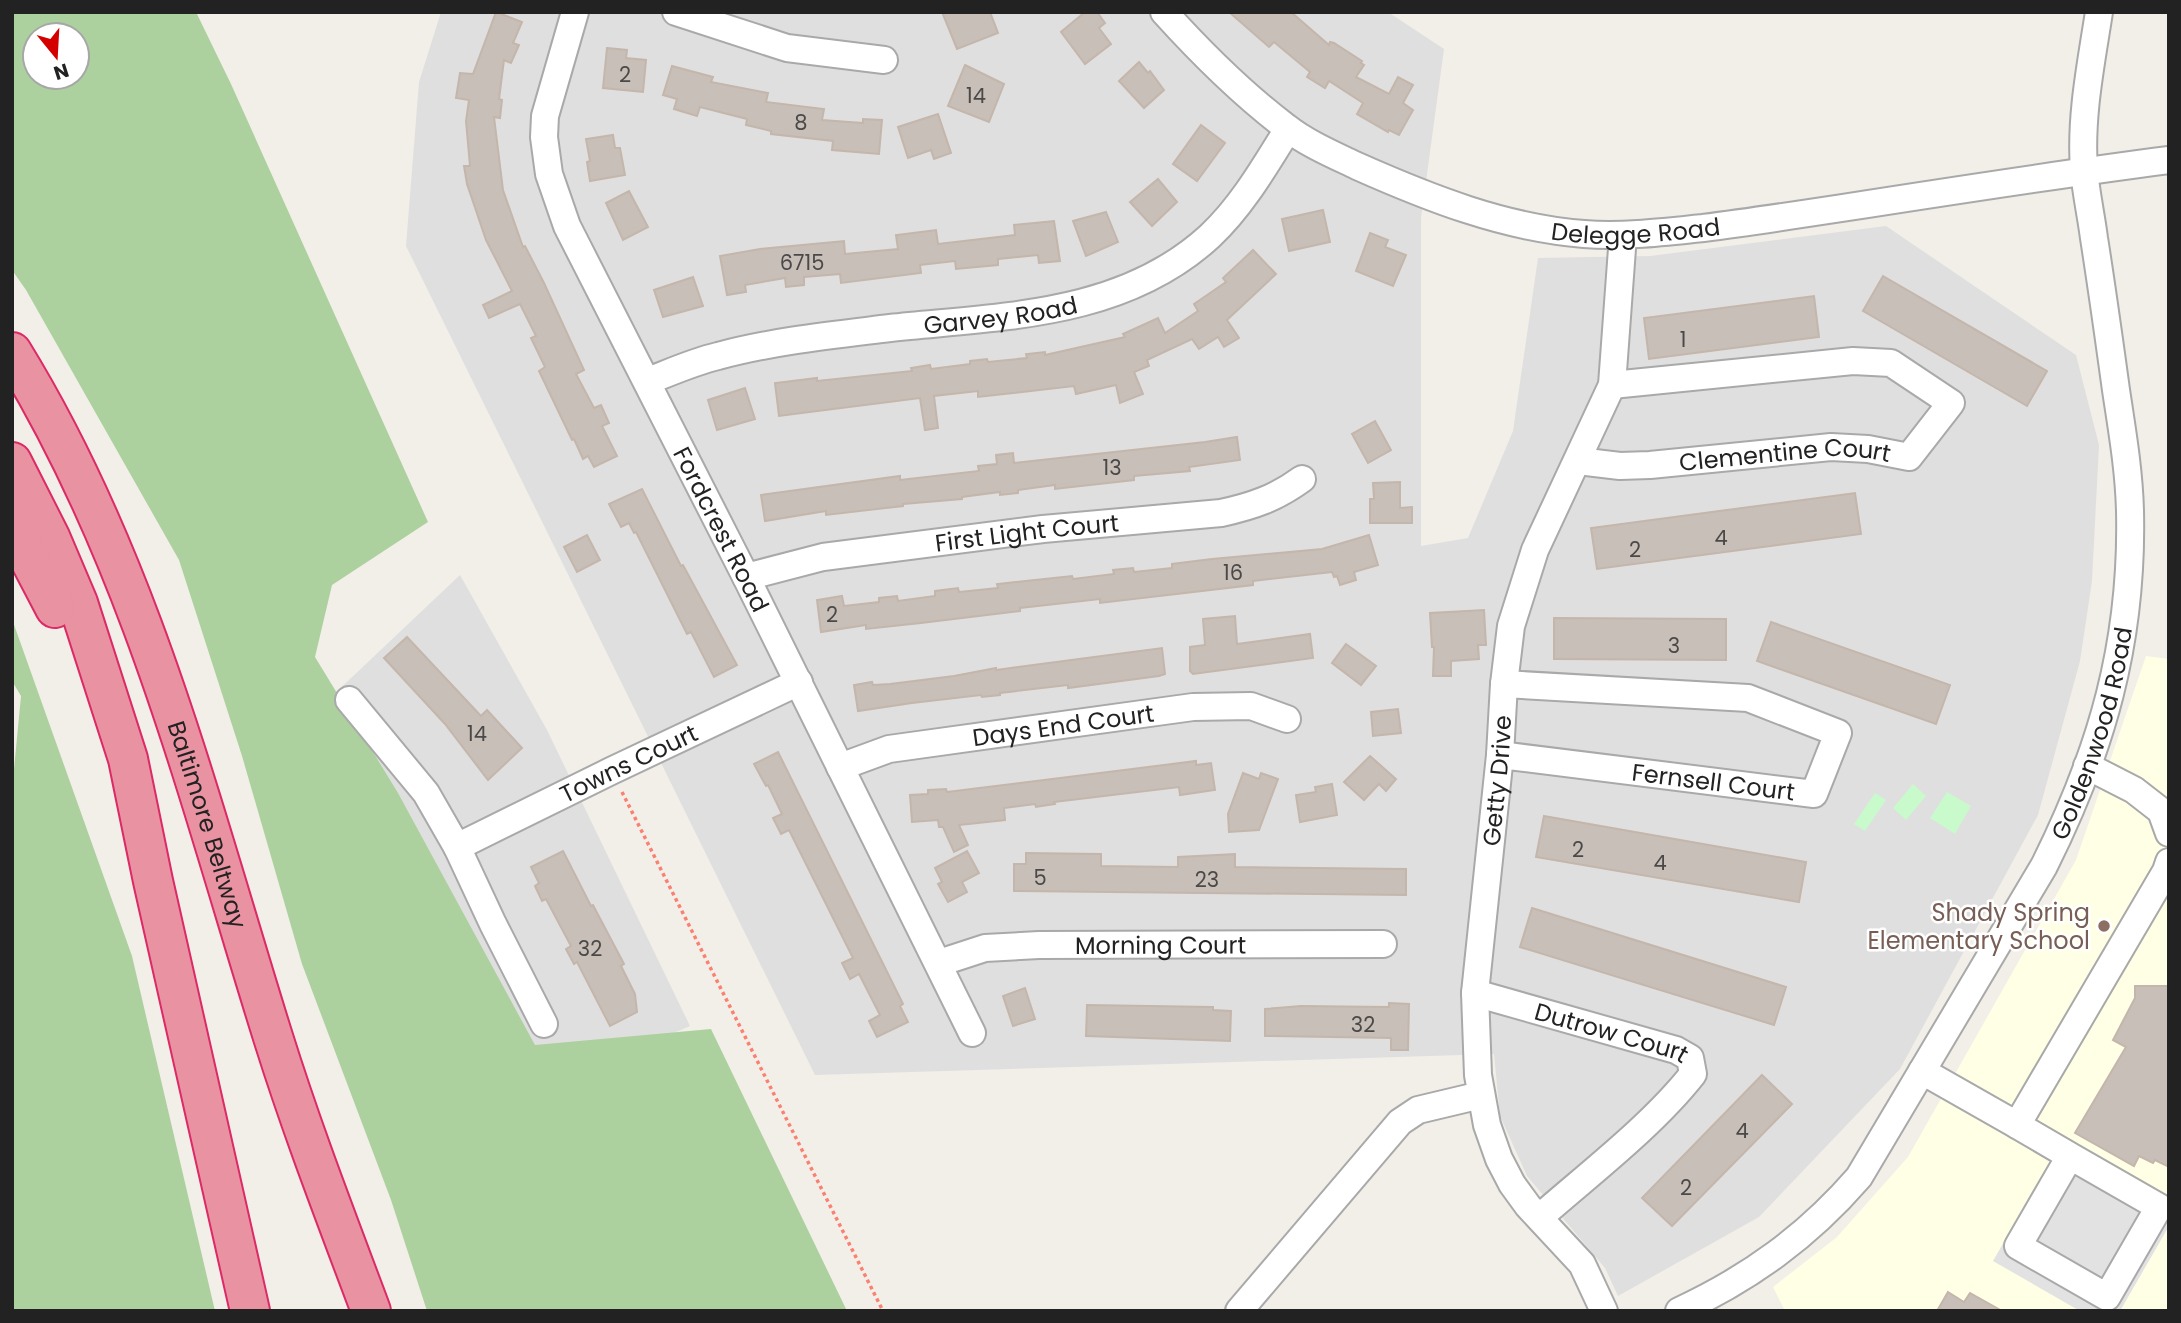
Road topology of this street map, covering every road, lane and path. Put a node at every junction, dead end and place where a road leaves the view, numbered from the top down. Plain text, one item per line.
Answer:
1 (575, 12) edge
2 (676, 12) edge
3 (1164, 12) edge
4 (2099, 12) edge
5 (884, 60) dead end
6 (1288, 129) junction
7 (2169, 160) edge
8 (2084, 171) junction
9 (1623, 235) junction
10 (12, 352) edge
11 (648, 381) junction
12 (1612, 385) junction
13 (1578, 461) junction
14 (12, 462) edge
15 (1302, 479) dead end
16 (12, 526) edge
17 (746, 577) junction
18 (799, 682) junction
19 (1504, 684) junction
20 (349, 700) dead end
21 (1287, 719) dead end
22 (1500, 755) junction
23 (2087, 766) junction
24 (840, 767) junction
25 (611, 771) junction
26 (2169, 833) edge
27 (457, 847) junction
28 (2169, 862) edge
29 (153, 881) junction
30 (1383, 944) dead end
31 (939, 963) junction
32 (1475, 993) junction
33 (544, 1024) dead end
34 (972, 1033) dead end
35 (1922, 1071) junction
36 (1481, 1095) junction
37 (2017, 1125) junction
38 (2070, 1156) junction
39 (1540, 1217) junction
40 (1721, 1302) edge
41 (371, 1310) edge
42 (250, 1311) edge
43 (883, 1311) edge
44 (1239, 1311) edge
45 (1604, 1311) edge
46 (1679, 1311) edge

1 - 11 street, Fordcrest Road
2 - 5 street
3 - 6 street, Delegge Road
4 - 8 street, Goldenwood Road
6 - 9 street, Delegge Road
6 - 11 street, Garvey Road
7 - 8 street, Delegge Road
8 - 9 street, Delegge Road
8 - 23 street, Goldenwood Road
9 - 12 street, Getty Drive
10 - 41 highway, Baltimore Beltway
11 - 17 street, Fordcrest Road
12 - 13 street, Getty Drive
12 - 13 street, Clementine Court
13 - 19 street, Getty Drive
14 - 29 highway
15 - 17 street, First Light Court
16 - 29 highway
17 - 18 street, Fordcrest Road
18 - 24 street, Fordcrest Road
18 - 25 street, Towns Court
19 - 22 street, Getty Drive
19 - 22 street, Fernsell Court
20 - 27 street
21 - 24 street, Days End Court
22 - 32 street, Getty Drive
23 - 26 street
23 - 35 street, Goldenwood Road
24 - 31 street, Fordcrest Road
25 - 27 street, Towns Court
25 - 43 path
27 - 33 street
28 - 37 street
29 - 42 highway
30 - 31 street, Morning Court
31 - 34 street, Fordcrest Road
32 - 36 street, Getty Drive
32 - 39 street, Dutrow Court
35 - 37 street
35 - 40 street, Goldenwood Road
36 - 39 street, Getty Drive
36 - 44 street
37 - 38 street
38 - 38 street
39 - 45 street, Getty Drive
40 - 46 street, Goldenwood Road

